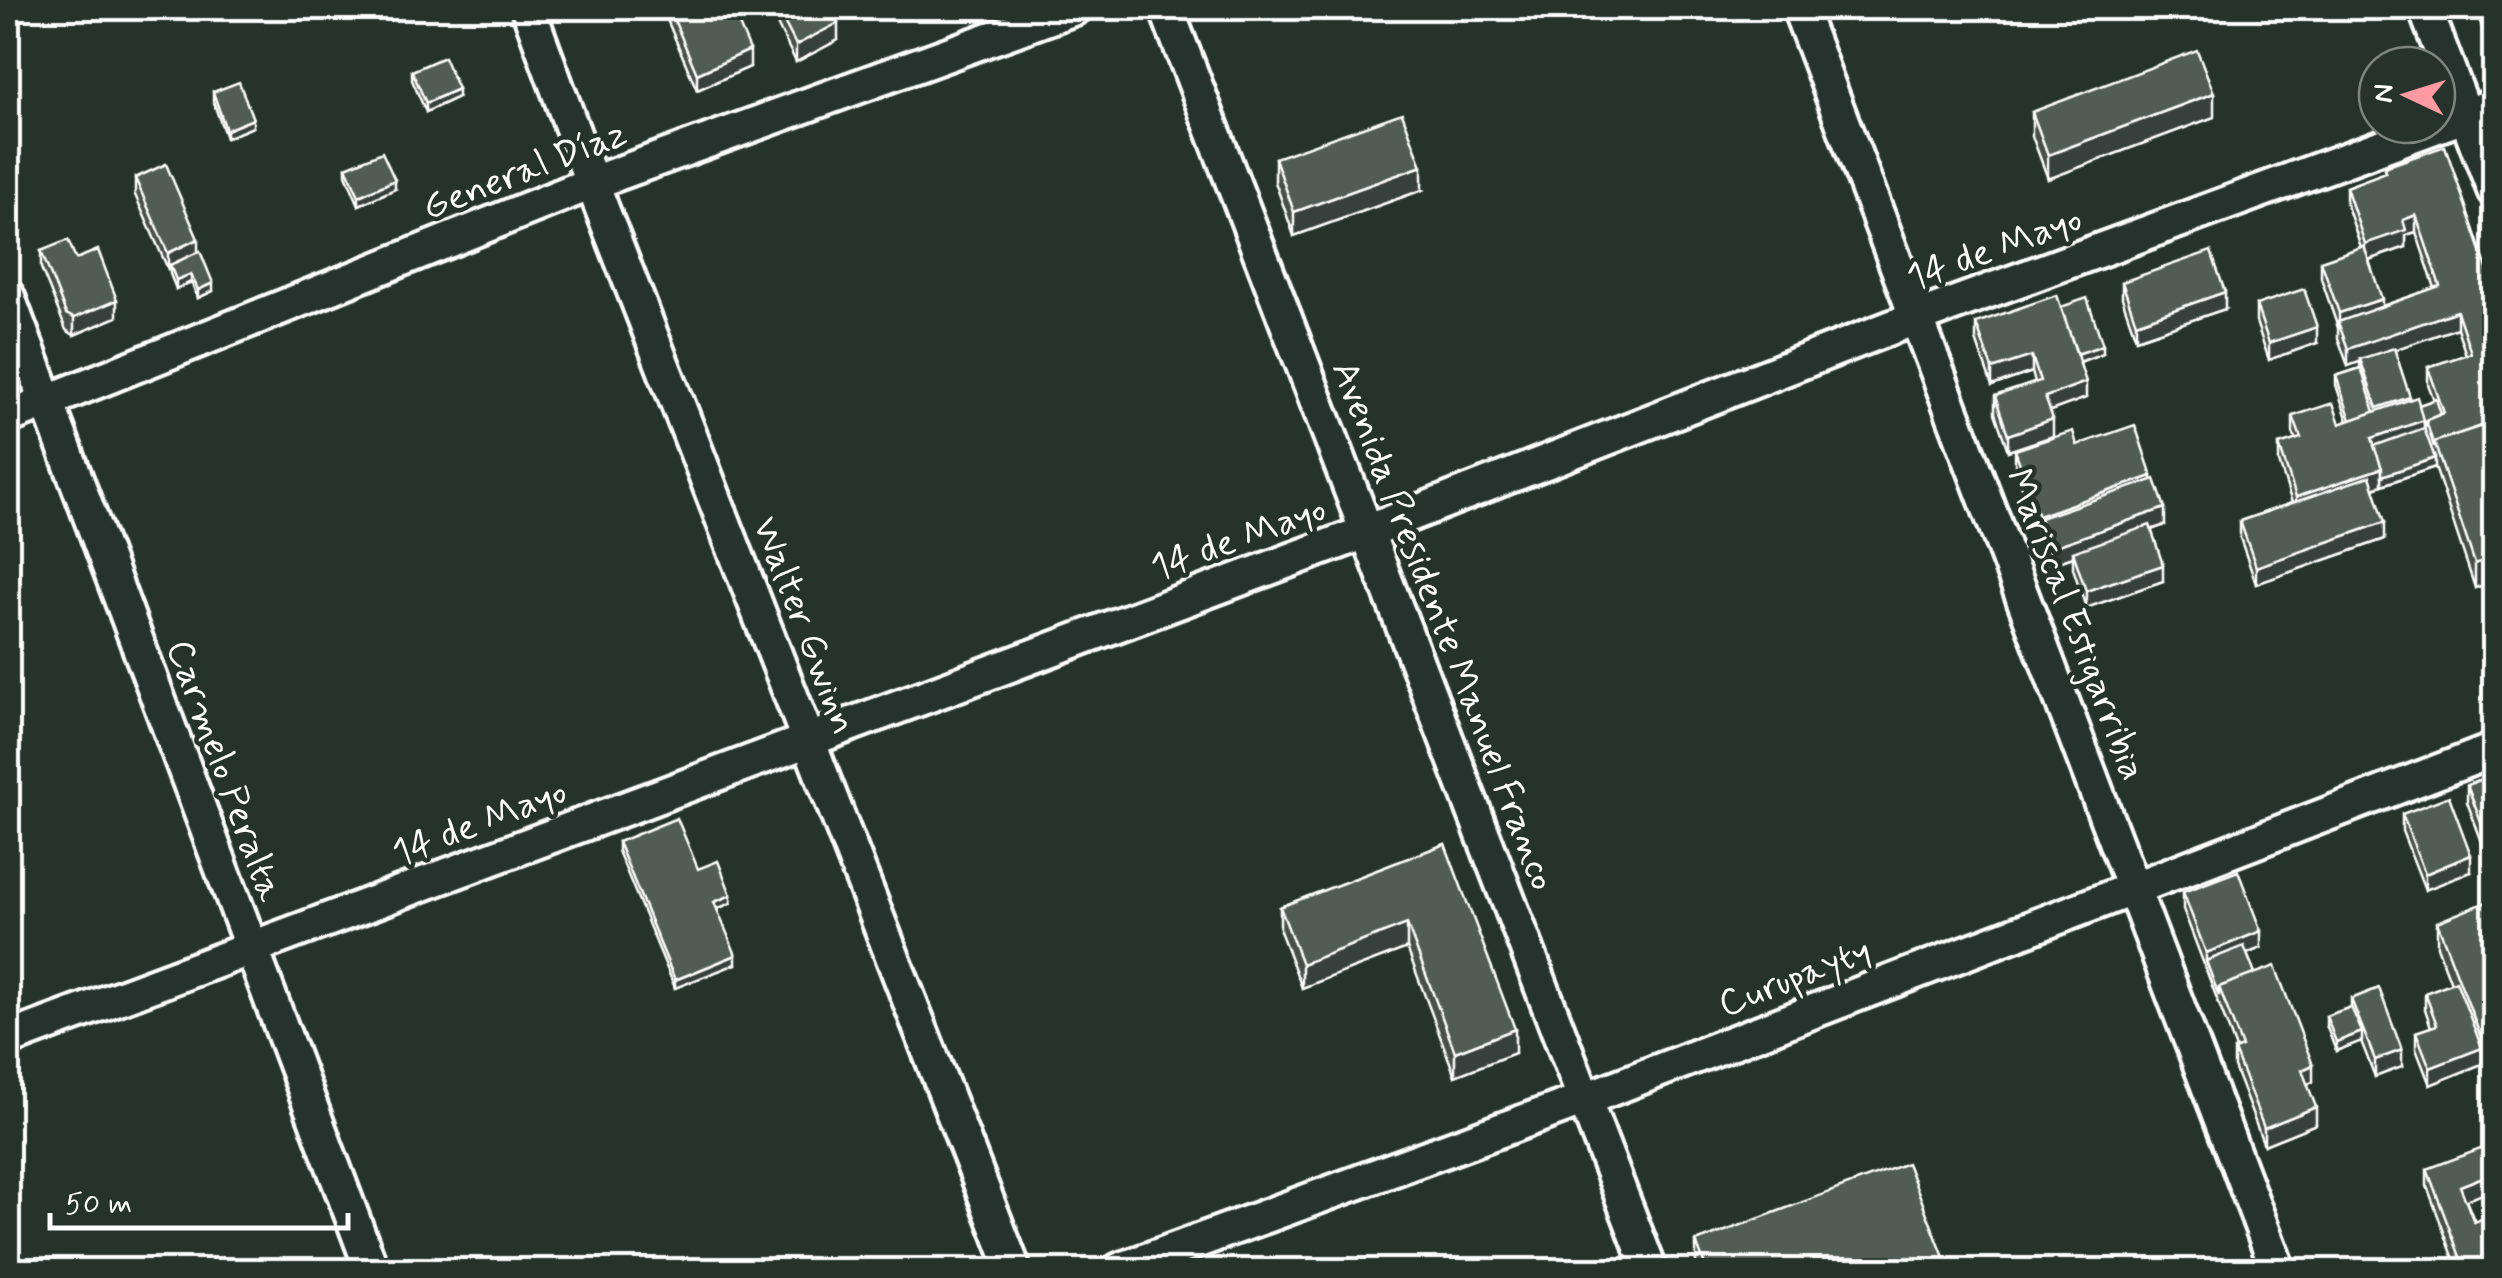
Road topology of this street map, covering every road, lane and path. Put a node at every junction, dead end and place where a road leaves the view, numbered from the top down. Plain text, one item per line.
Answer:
1 (528, 8) edge
2 (1074, 8) edge
3 (1166, 8) edge
4 (1800, 8) edge
5 (2424, 8) edge
6 (2479, 110) edge
7 (592, 183) junction
8 (2494, 190) edge
9 (8, 297) edge
10 (1918, 318) junction
11 (48, 401) junction
12 (8, 417) edge
13 (1366, 532) junction
14 (807, 740) junction
15 (2494, 750) edge
16 (2135, 889) junction
17 (250, 951) junction
18 (8, 1039) edge
19 (1585, 1099) junction
20 (372, 1270) edge
21 (1014, 1270) edge
22 (1119, 1270) edge
23 (1650, 1270) edge
24 (2278, 1270) edge

1 - 7 street, Walter Gwinn
2 - 7 street, General Díaz
3 - 13 street, Avenida Presidente Manuel Franco
4 - 10 street, Mariscal Estigarribia
5 - 6 street
6 - 8 street
6 - 10 street, 14 de Mayo
7 - 11 street, General Díaz
7 - 14 street, Walter Gwinn
9 - 11 street, Carmelo Peralta
10 - 13 street, 14 de Mayo
10 - 16 street, Mariscal Estigarribia
11 - 12 street, General Díaz
11 - 17 street, Carmelo Peralta
13 - 14 street, 14 de Mayo
13 - 19 street, Avenida Presidente Manuel Franco
14 - 17 street, 14 de Mayo
14 - 21 street, Walter Gwinn
15 - 16 street, Curupayty
16 - 19 street, Curupayty
16 - 24 street, Mariscal Estigarribia
17 - 18 street, 14 de Mayo
17 - 20 street, Carmelo Peralta
19 - 22 street, Curupayty
19 - 23 street, Avenida Presidente Manuel Franco

